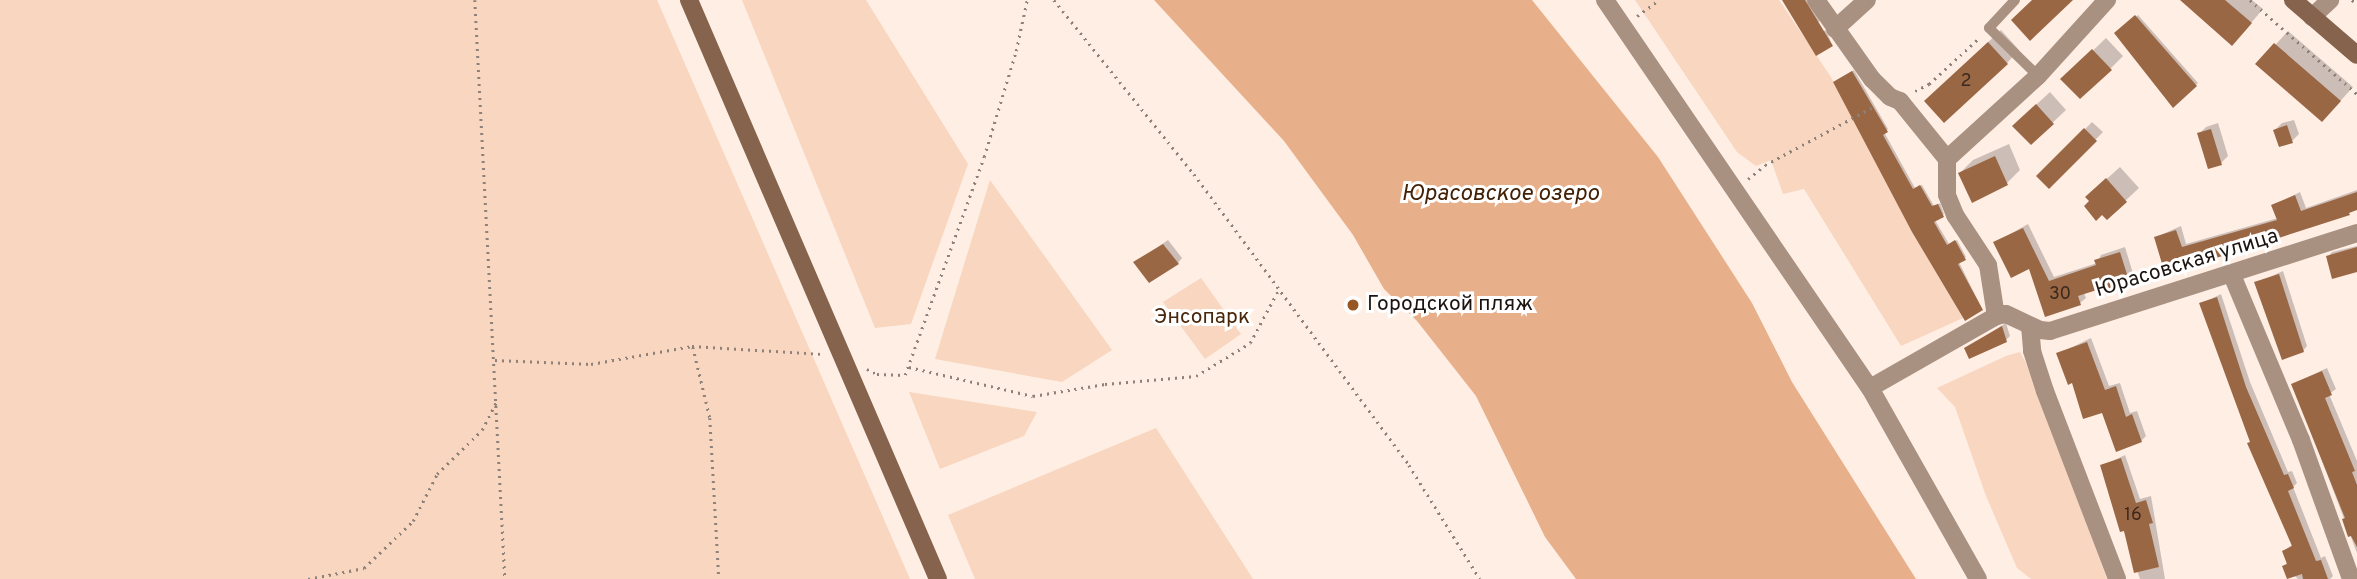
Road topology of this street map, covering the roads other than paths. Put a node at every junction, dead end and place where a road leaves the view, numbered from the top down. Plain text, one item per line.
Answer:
1 (689, 0) edge
2 (1605, 0) edge
3 (1816, 0) edge
4 (1867, 0) edge
5 (2015, 0) edge
6 (2107, 0) edge
7 (2293, 0) edge
8 (2330, 0) edge
9 (2312, 17) junction
10 (1835, 29) junction
11 (2357, 55) edge
12 (2038, 76) junction
13 (1947, 159) junction
14 (2357, 233) edge
15 (2232, 275) junction
16 (1996, 316) junction
17 (2030, 326) junction
18 (1871, 387) junction
19 (938, 579) edge
20 (1978, 579) edge
21 (2117, 579) edge
22 (2351, 579) edge

1 - 19 main road
2 - 18 street
3 - 10 street
4 - 10 street
5 - 12 lane
6 - 12 street
7 - 9 main road
8 - 9 street
9 - 11 main road
10 - 13 street
12 - 13 street
13 - 16 street
14 - 15 street, Юрасовская улица
15 - 17 street, Юрасовская улица
15 - 22 street
16 - 17 street, Юрасовская улица
16 - 18 street
17 - 21 street
18 - 20 street

